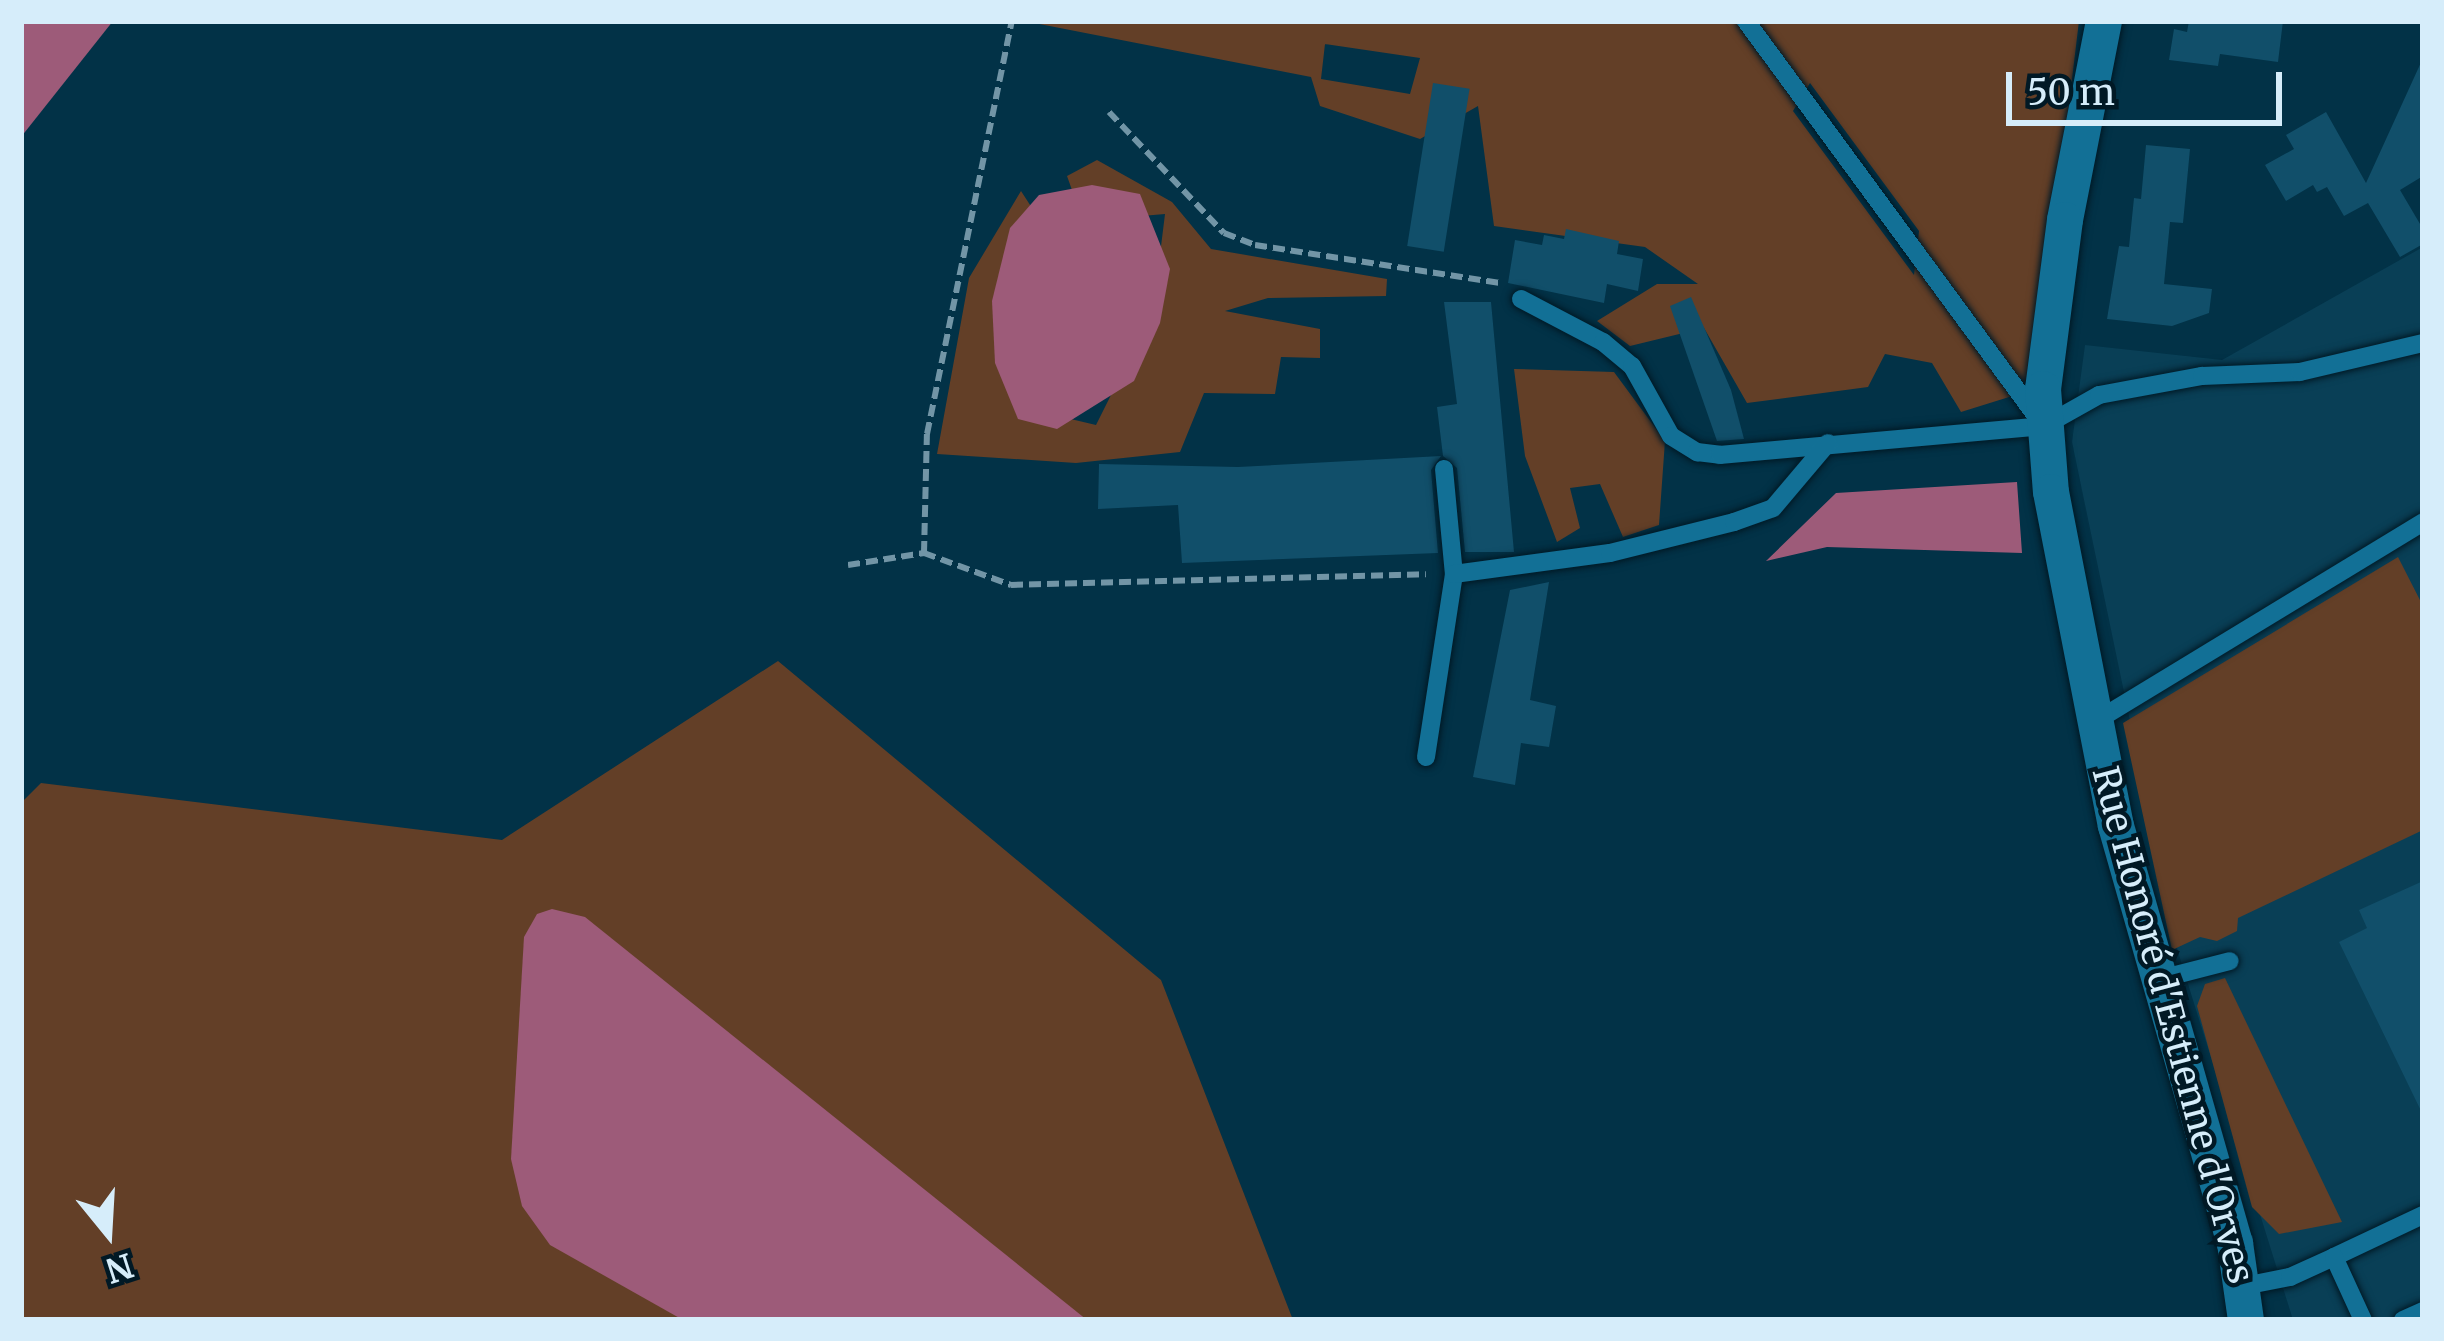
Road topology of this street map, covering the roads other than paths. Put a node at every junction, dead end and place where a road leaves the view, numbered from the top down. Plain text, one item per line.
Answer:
1 (1746, 21) edge
2 (2104, 21) edge
3 (1522, 299) road end
4 (2423, 343) edge
5 (2044, 426) junction
6 (1828, 443) junction
7 (1444, 469) dead end
8 (2423, 523) edge
9 (1454, 574) junction
10 (2096, 721) junction
11 (1426, 757) dead end
12 (2230, 961) dead end
13 (2156, 980) junction
14 (2423, 1215) edge
15 (2334, 1257) junction
16 (2245, 1303) edge
17 (2423, 1311) edge
18 (2363, 1320) edge
19 (2403, 1320) edge

1 - 5 lane
2 - 5 street, Rue Honoré d'Estienne d'Orves
3 - 6 lane
4 - 5 lane
5 - 6 lane
5 - 10 street, Rue Honoré d'Estienne d'Orves
6 - 9 lane
7 - 9 lane
8 - 10 lane
9 - 11 lane
10 - 13 street, Rue Honoré d'Estienne d'Orves
12 - 13 lane
13 - 16 street, Rue Honoré d'Estienne d'Orves
14 - 15 lane
15 - 16 lane
15 - 18 lane
17 - 19 lane

